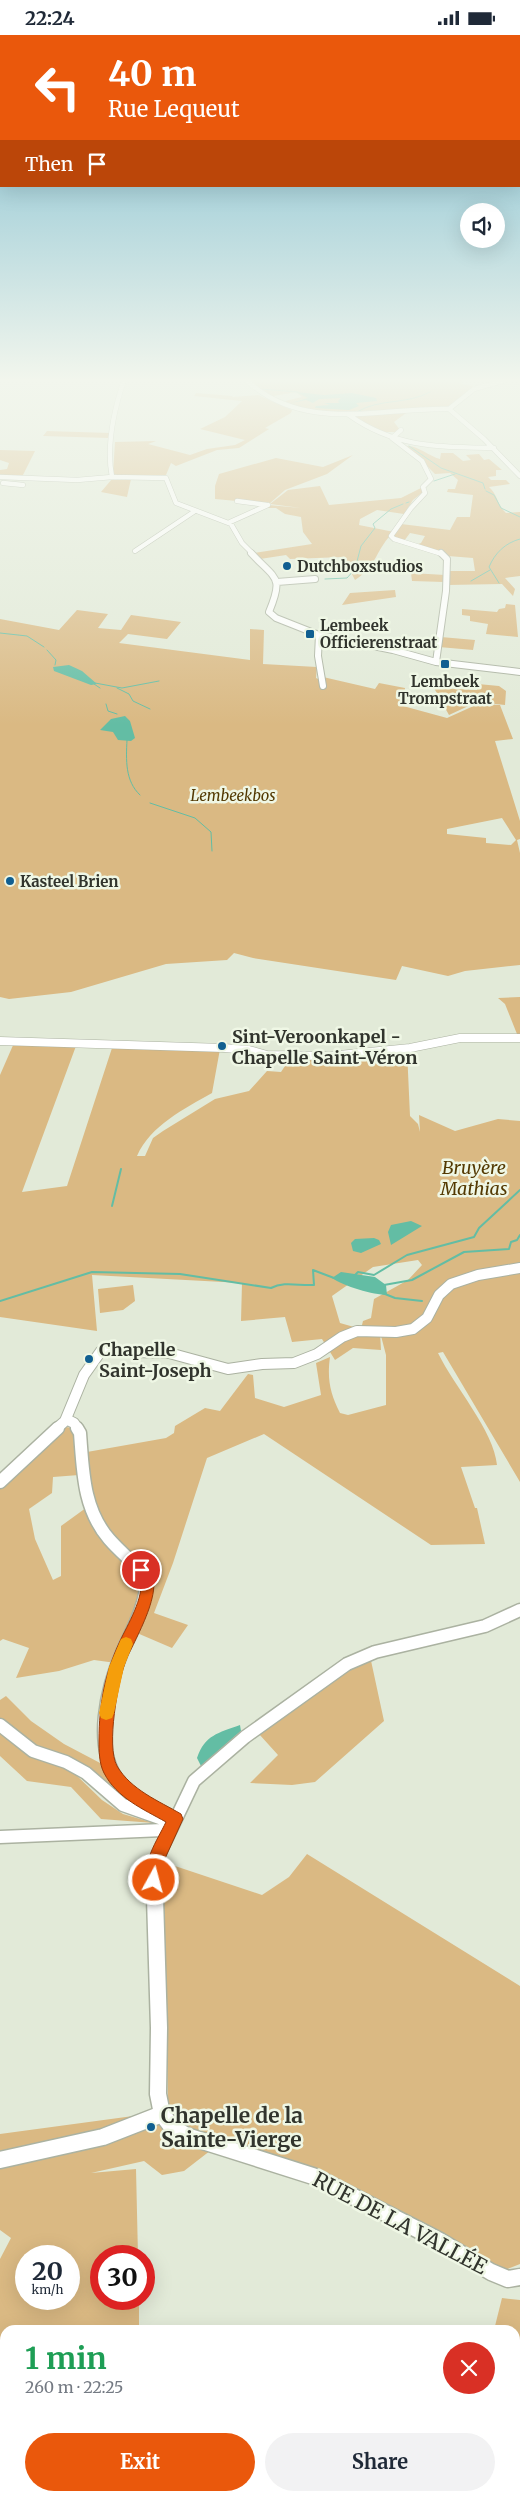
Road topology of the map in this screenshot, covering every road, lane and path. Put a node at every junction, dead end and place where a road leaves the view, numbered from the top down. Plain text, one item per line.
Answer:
1 (173, 495) edge
2 (422, 495) edge
3 (237, 501) dead end
4 (196, 511) junction
5 (230, 522) junction
6 (135, 551) dead end
7 (315, 579) dead end
8 (277, 582) junction
9 (319, 635) junction
10 (436, 662) junction
11 (520, 672) edge
12 (323, 686) dead end
13 (520, 1038) edge
14 (0, 1041) edge
15 (520, 1268) edge
16 (66, 1419) junction
17 (0, 1482) edge
18 (520, 1610) edge
19 (0, 1725) edge
20 (175, 1821) junction
21 (0, 1837) edge
22 (162, 2114) junction
23 (0, 2160) edge
24 (520, 2277) edge

1 - 4 street
2 - 10 street
3 - 5 street
4 - 5 street
4 - 6 street
5 - 8 street
7 - 8 street
8 - 9 street
9 - 10 street
9 - 12 street
10 - 11 street
13 - 14 street
15 - 16 street
16 - 17 street
16 - 20 street
18 - 20 street
19 - 20 street
20 - 21 street
20 - 22 street
22 - 23 street
22 - 24 street, RUE DE LA VALLÉE

